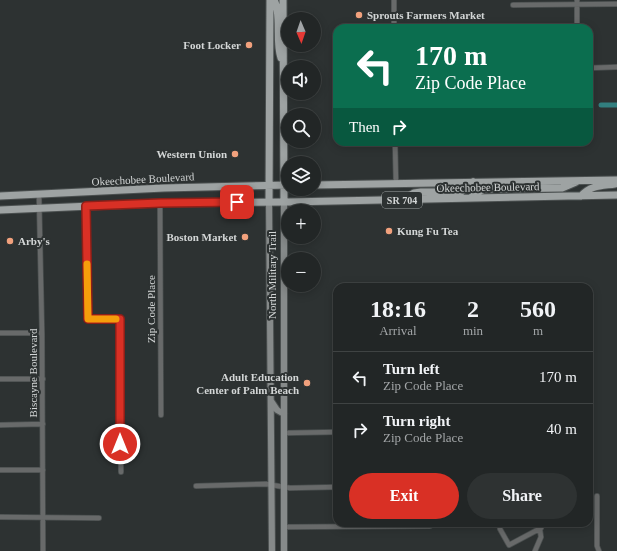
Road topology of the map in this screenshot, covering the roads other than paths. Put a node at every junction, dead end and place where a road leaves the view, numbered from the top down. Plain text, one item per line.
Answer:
1 (270, 0) edge
2 (274, 0) edge
3 (283, 0) edge
4 (394, 0) edge
5 (577, 2) edge
6 (617, 4) edge
7 (513, 5) dead end
8 (394, 24) edge
9 (577, 24) edge
10 (282, 60) edge
11 (283, 60) edge
12 (617, 67) edge
13 (593, 68) edge
14 (284, 100) edge
15 (395, 146) edge
16 (285, 156) edge
17 (580, 180) junction
18 (617, 180) edge
19 (473, 182) junction
20 (617, 183) edge
21 (396, 184) junction
22 (321, 185) edge
23 (269, 186) junction
24 (281, 186) edge
25 (39, 195) junction
26 (617, 195) edge
27 (0, 196) edge
28 (285, 196) edge
29 (581, 196) junction
30 (470, 198) junction
31 (404, 200) junction
32 (269, 202) junction
33 (284, 202) junction
34 (160, 203) junction
35 (86, 206) junction
36 (40, 209) junction
37 (0, 210) edge
38 (0, 333) edge
39 (42, 333) junction
40 (0, 379) edge
41 (43, 379) junction
42 (271, 401) junction
43 (284, 414) junction
44 (161, 415) dead end
45 (43, 424) junction
46 (0, 425) edge
47 (333, 432) edge
48 (284, 434) junction
49 (0, 470) edge
50 (43, 470) junction
51 (121, 472) dead end
52 (271, 485) junction
53 (196, 486) dead end
54 (284, 487) junction
55 (333, 487) edge
56 (597, 496) dead end
57 (0, 517) edge
58 (43, 518) junction
59 (99, 518) dead end
60 (357, 527) edge
61 (284, 528) junction
62 (541, 528) joint
63 (500, 529) dead end
64 (43, 551) edge
65 (272, 551) edge
66 (284, 551) edge
67 (535, 551) edge
68 (599, 551) edge

1 - 23 main road, North Military Trail
2 - 10 main road
3 - 11 main road, North Military Trail
4 - 8 street
5 - 6 street
5 - 7 street
5 - 9 street
12 - 13 street
14 - 16 main road, North Military Trail
15 - 21 street
17 - 18 main road, Okeechobee Boulevard / SR 704
17 - 19 main road, Okeechobee Boulevard / SR 704
17 - 30 main road
19 - 21 main road, Okeechobee Boulevard / SR 704
19 - 31 main road
20 - 29 main road
21 - 22 main road, Okeechobee Boulevard / SR 704
23 - 24 main road, Okeechobee Boulevard
23 - 25 main road, Okeechobee Boulevard
23 - 32 main road, North Military Trail
25 - 27 main road, Okeechobee Boulevard
25 - 36 street, Biscayne Boulevard
26 - 29 main road, Okeechobee Boulevard / SR 704
28 - 33 main road, North Military Trail
29 - 30 main road, Okeechobee Boulevard / SR 704
30 - 31 main road, Okeechobee Boulevard / SR 704
31 - 33 main road, Okeechobee Boulevard / SR 704
32 - 33 main road, Okeechobee Boulevard / SR 704
32 - 34 main road, Okeechobee Boulevard / SR 704
32 - 42 main road, North Military Trail
33 - 43 main road, North Military Trail
34 - 35 main road, Okeechobee Boulevard / SR 704
34 - 44 street, Zip Code Place
35 - 36 main road, Okeechobee Boulevard / SR 704
35 - 51 street
36 - 37 main road, Okeechobee Boulevard / SR 704
36 - 39 street, Biscayne Boulevard
38 - 39 street
39 - 41 street, Biscayne Boulevard
40 - 41 street
41 - 45 street, Biscayne Boulevard
42 - 43 main road
42 - 52 main road, North Military Trail
43 - 48 main road, North Military Trail
45 - 46 street
45 - 50 street, Biscayne Boulevard
47 - 48 street
48 - 54 main road, North Military Trail
49 - 50 street
50 - 58 street, Biscayne Boulevard
52 - 53 street
52 - 54 street
52 - 65 main road, North Military Trail
54 - 55 street
54 - 61 main road, North Military Trail
56 - 68 street
57 - 58 street
58 - 59 street
58 - 64 street, Biscayne Boulevard
60 - 61 street
61 - 66 main road, North Military Trail
62 - 63 street
62 - 67 street

